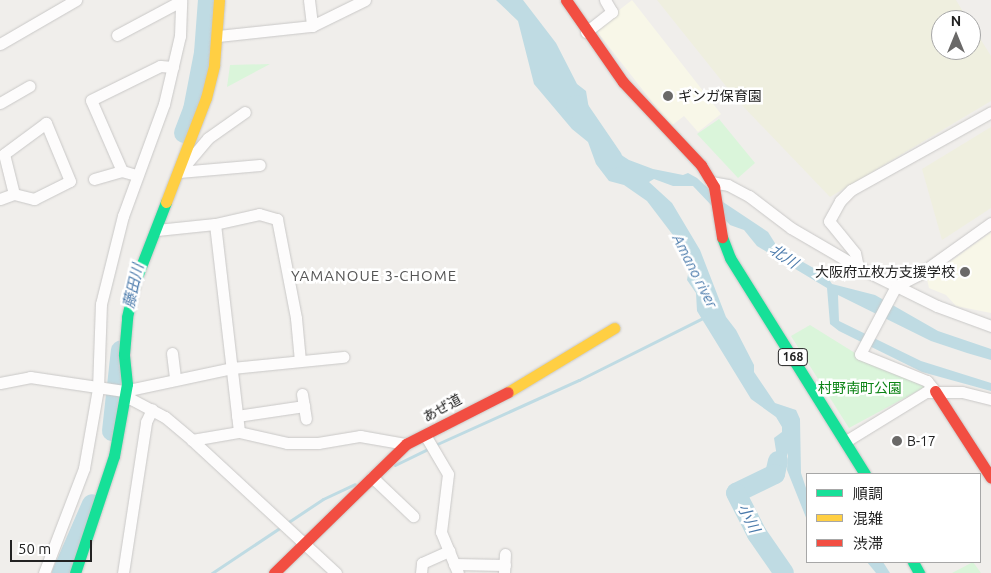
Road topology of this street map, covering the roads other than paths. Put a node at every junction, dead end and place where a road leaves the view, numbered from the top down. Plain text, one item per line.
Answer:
1 (76, 0) edge
2 (181, 0) edge
3 (219, 0) edge
4 (309, 0) edge
5 (365, 0) edge
6 (566, 0) edge
7 (604, 0) edge
8 (312, 26) junction
9 (586, 32) junction
10 (117, 35) dead end
11 (218, 36) junction
12 (0, 44) edge
13 (173, 67) junction
14 (29, 86) dead end
15 (0, 103) edge
16 (245, 112) dead end
17 (991, 112) edge
18 (260, 165) dead end
19 (122, 171) junction
20 (179, 172) junction
21 (136, 175) junction
22 (94, 179) dead end
23 (712, 185) junction
24 (14, 194) junction
25 (0, 199) edge
26 (991, 223) edge
27 (214, 224) junction
28 (157, 230) junction
29 (858, 267) junction
30 (893, 290) junction
31 (991, 326) edge
32 (614, 328) dead end
33 (172, 353) dead end
34 (343, 357) dead end
35 (300, 361) junction
36 (232, 368) junction
37 (175, 379) junction
38 (0, 383) edge
39 (98, 389) junction
40 (122, 391) junction
41 (935, 391) junction
42 (991, 399) edge
43 (152, 409) junction
44 (237, 416) junction
45 (306, 419) dead end
46 (239, 432) junction
47 (425, 435) junction
48 (192, 440) junction
49 (846, 441) junction
50 (406, 444) junction
51 (864, 473) edge
52 (372, 477) junction
53 (991, 478) edge
54 (413, 516) dead end
55 (305, 543) junction
56 (449, 551) junction
57 (505, 564) edge
58 (456, 568) edge
59 (44, 573) edge
60 (75, 573) edge
61 (123, 573) edge
62 (274, 573) edge
63 (336, 573) edge
64 (421, 573) edge

1 - 12 street
2 - 10 street
2 - 13 street
3 - 11 main road
4 - 8 street
5 - 8 street
6 - 9 main road, 168
7 - 9 street
8 - 11 street
9 - 23 main road, 168
11 - 20 main road
13 - 19 street
13 - 21 street
14 - 15 street
16 - 20 street
17 - 29 street
18 - 20 street
19 - 21 street
19 - 22 street
20 - 28 main road
21 - 39 street
23 - 29 street
23 - 49 main road, 168
24 - 24 street
24 - 25 street
26 - 30 street
27 - 28 street
27 - 35 street
27 - 36 street
28 - 40 main road
29 - 30 street
30 - 31 street
30 - 41 street
32 - 47 main road, あぜ道
33 - 37 street
34 - 35 street
35 - 36 street
36 - 37 street
36 - 44 street
37 - 40 street
38 - 39 street
39 - 40 street
39 - 59 street
40 - 43 street
40 - 60 main road
41 - 42 street
41 - 49 street
41 - 53 main road
43 - 48 street
43 - 61 street
44 - 45 street
44 - 46 street
46 - 48 street
46 - 50 street
47 - 50 main road, あぜ道
47 - 56 street
48 - 55 street
49 - 51 main road, 168
50 - 52 main road, あぜ道
52 - 54 street
52 - 55 main road, あぜ道
55 - 62 main road, あぜ道
55 - 63 street
56 - 58 street
56 - 64 street
57 - 58 street

